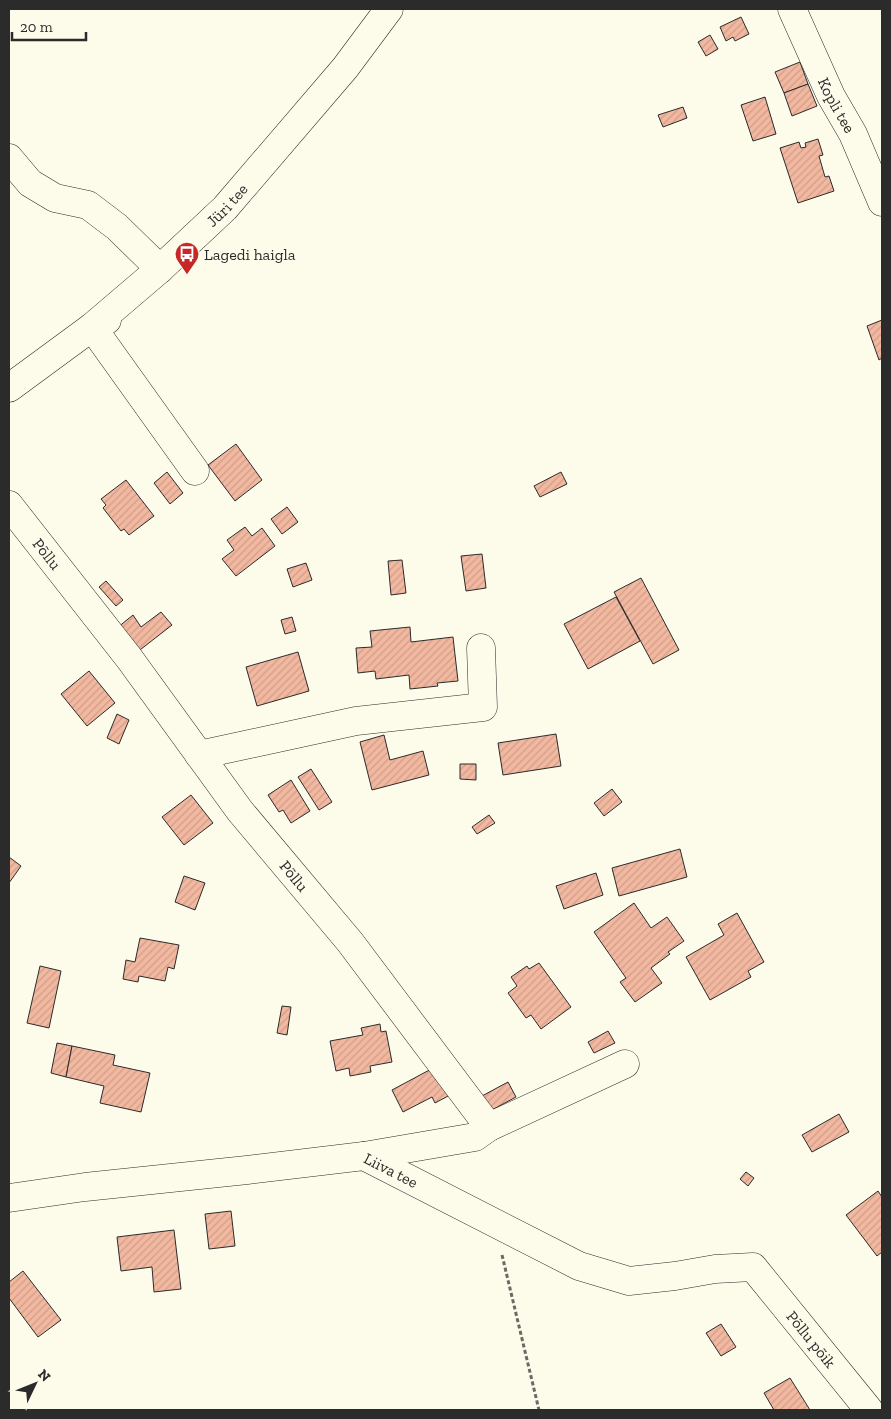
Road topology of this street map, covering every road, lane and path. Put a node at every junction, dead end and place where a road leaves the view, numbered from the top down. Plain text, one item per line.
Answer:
1 (389, 9) edge
2 (792, 9) edge
3 (9, 158) edge
4 (882, 202) edge
5 (225, 208) junction
6 (160, 269) junction
7 (92, 327) junction
8 (9, 388) edge
9 (195, 471) dead end
10 (9, 505) edge
11 (481, 648) dead end
12 (199, 755) junction
13 (625, 1064) dead end
14 (489, 1127) junction
15 (364, 1156) junction
16 (9, 1198) edge
17 (494, 1223) junction
18 (753, 1267) joint
19 (539, 1410) edge
20 (869, 1410) edge

1 - 5 street, Jüri tee
2 - 4 street, Kopli tee
3 - 6 street
5 - 6 street, Jüri tee
5 - 7 street
6 - 7 street, Jüri tee
7 - 8 street, Jüri tee
7 - 9 street
10 - 12 street, Põllu
11 - 12 street
12 - 14 street, Põllu
13 - 14 street
14 - 15 street
15 - 16 street, Liiva tee
15 - 17 street, Liiva tee
17 - 18 street, Liiva tee
17 - 19 path
18 - 20 street, Põllu põik

